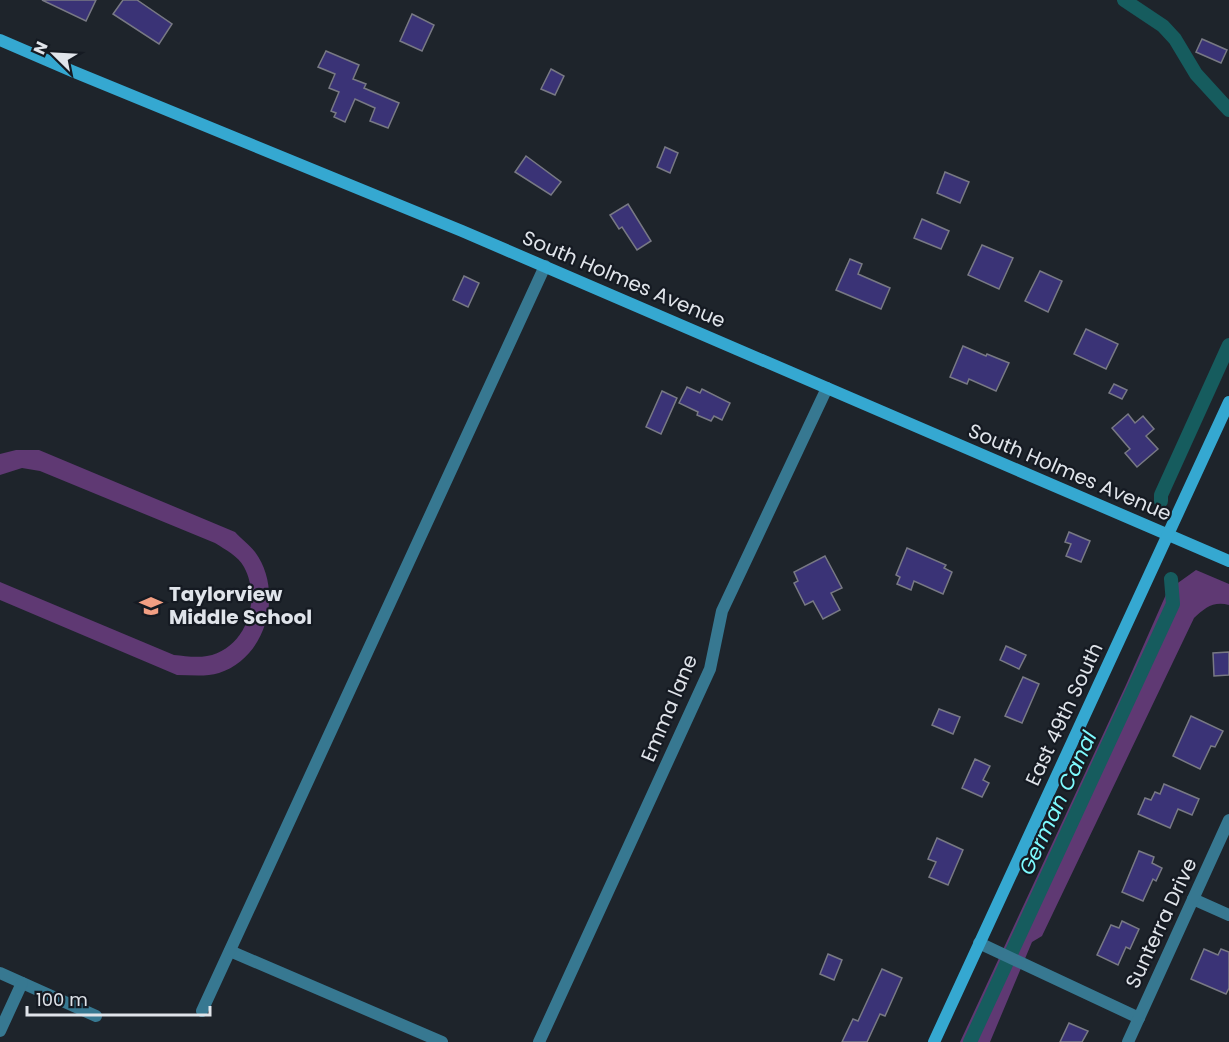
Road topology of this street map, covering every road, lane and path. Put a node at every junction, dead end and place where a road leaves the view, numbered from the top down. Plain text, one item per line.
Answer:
1 (0, 39) edge
2 (545, 266) junction
3 (827, 388) junction
4 (1229, 402) edge
5 (1168, 536) junction
6 (1229, 561) edge
7 (1229, 820) edge
8 (1193, 899) junction
9 (1229, 915) edge
10 (979, 943) junction
11 (230, 951) junction
12 (0, 973) edge
13 (22, 983) junction
14 (202, 1011) dead end
15 (96, 1016) dead end
16 (1139, 1018) junction
17 (0, 1031) edge
18 (442, 1042) edge
19 (539, 1042) edge
20 (934, 1042) edge
21 (1128, 1042) edge

1 - 2 street, South Holmes Avenue
2 - 3 street, South Holmes Avenue
2 - 11 street
3 - 5 street, South Holmes Avenue
3 - 19 street, Emma lane
4 - 5 street, East 49th South
5 - 6 street, South Holmes Avenue
5 - 10 street, East 49th South
7 - 8 street, Sunterra Drive
8 - 9 street
8 - 16 street, Sunterra Drive
10 - 16 street
10 - 20 street, East 49th South
11 - 14 street
11 - 18 street
12 - 13 street
13 - 15 street
13 - 17 street
16 - 21 street, Sunterra Drive

